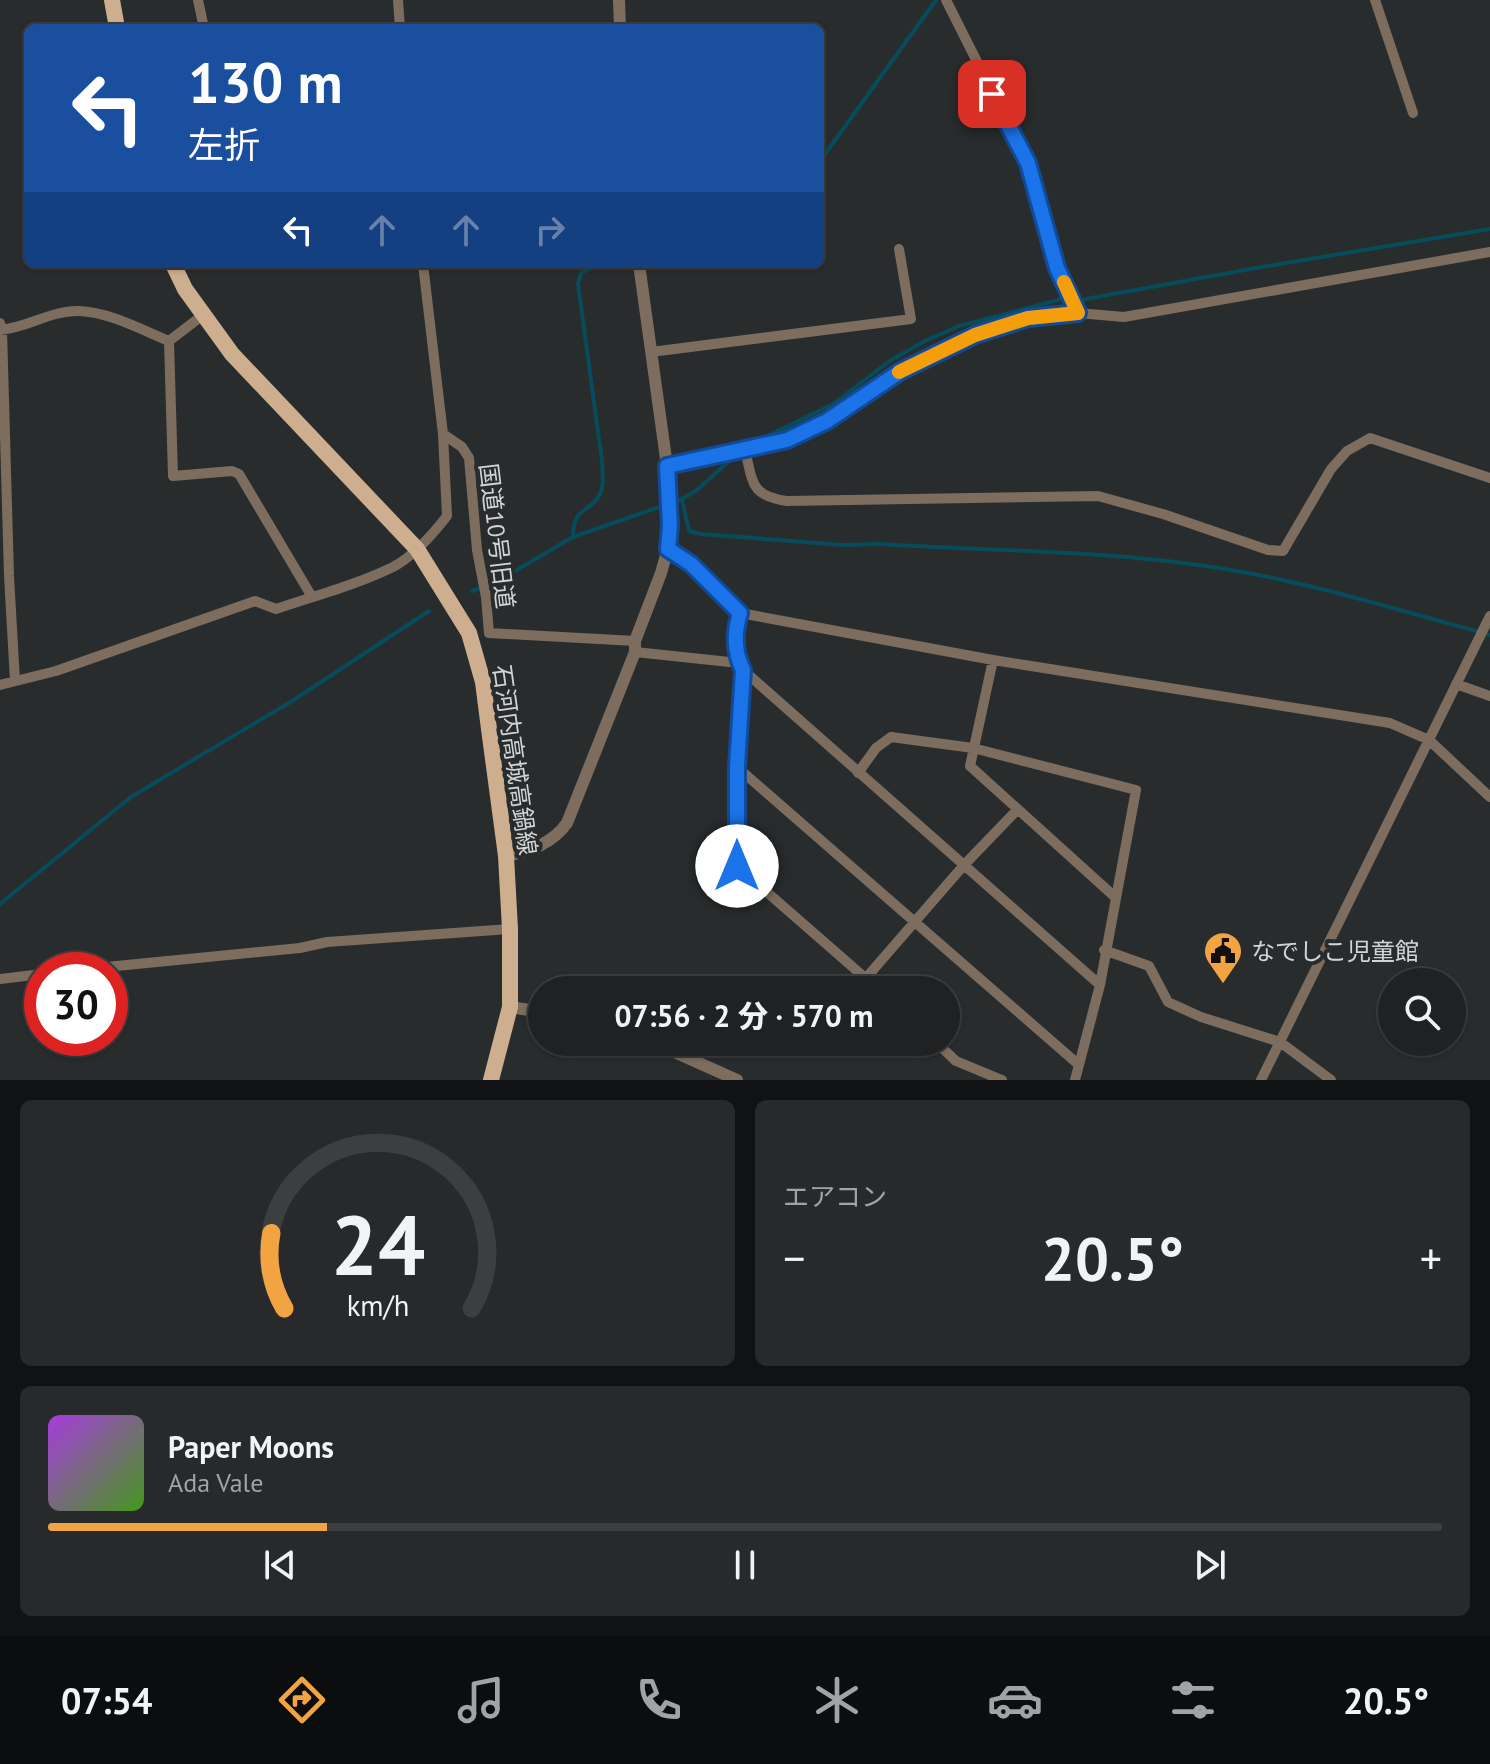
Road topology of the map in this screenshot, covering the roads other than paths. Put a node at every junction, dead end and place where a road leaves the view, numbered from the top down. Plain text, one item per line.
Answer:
1 (112, 0) edge
2 (198, 0) edge
3 (398, 0) edge
4 (619, 0) edge
5 (946, 0) edge
6 (1375, 0) edge
7 (116, 24) edge
8 (203, 24) edge
9 (400, 24) edge
10 (620, 24) edge
11 (1413, 113) dead end
12 (899, 249) dead end
13 (1490, 252) edge
14 (175, 268) edge
15 (423, 268) edge
16 (640, 268) edge
17 (1078, 313) junction
18 (203, 315) junction
19 (1, 328) edge
20 (169, 341) junction
21 (651, 352) junction
22 (443, 434) junction
23 (745, 450) junction
24 (667, 466) junction
25 (1490, 478) edge
26 (417, 549) junction
27 (668, 549) junction
28 (312, 597) junction
29 (740, 613) junction
30 (1490, 616) edge
31 (635, 646) junction
32 (993, 660) junction
33 (741, 666) junction
34 (15, 681) junction
35 (1456, 684) junction
36 (0, 685) edge
37 (1490, 696) edge
38 (1429, 740) junction
39 (973, 748) junction
40 (737, 767) junction
41 (858, 773) junction
42 (1490, 797) edge
43 (1018, 809) junction
44 (506, 856) junction
45 (964, 865) junction
46 (1115, 897) junction
47 (914, 922) junction
48 (510, 929) junction
49 (1104, 950) junction
50 (128, 965) edge
51 (24, 976) edge
52 (864, 976) edge
53 (868, 976) edge
54 (0, 979) edge
55 (1100, 985) junction
56 (510, 1007) junction
57 (528, 1010) edge
58 (1280, 1042) junction
59 (683, 1056) edge
60 (951, 1056) edge
61 (1079, 1065) junction
62 (491, 1080) edge
63 (737, 1080) edge
64 (1002, 1080) edge
65 (1075, 1080) edge
66 (1261, 1080) edge
67 (1331, 1080) edge

1 - 7 main road
2 - 8 street
3 - 9 street
4 - 10 street
5 - 17 street
6 - 11 street
12 - 21 street
13 - 17 street
14 - 18 main road, 石河内高城高鍋線
15 - 22 street
16 - 21 street
17 - 23 street
18 - 20 street
18 - 26 main road, 石河内高城高鍋線
19 - 20 street
19 - 34 street
20 - 28 street
21 - 24 street
22 - 26 street
22 - 31 street, 国道10号旧道
23 - 24 street
23 - 25 street
24 - 27 street
26 - 28 street
26 - 44 main road, 石河内高城高鍋線
27 - 29 street
27 - 31 street
28 - 34 street
29 - 32 street
29 - 33 street
30 - 35 street
31 - 33 street
31 - 44 street
32 - 38 street
32 - 39 street
33 - 40 street
33 - 41 street
34 - 36 street
35 - 37 street
35 - 38 street
38 - 42 street
38 - 58 street
39 - 41 street
39 - 43 street
39 - 46 street
40 - 47 street
40 - 52 street
41 - 45 street
43 - 45 street
43 - 46 street
44 - 48 main road, 石河内高城高鍋線
45 - 47 street
45 - 55 street
46 - 49 street
47 - 53 street
47 - 61 street
48 - 50 street
48 - 56 main road, 石河内高城高鍋線
49 - 55 street
49 - 58 street
51 - 54 street
55 - 61 street
56 - 57 street
56 - 62 main road, 石河内高城高鍋線
58 - 66 street
58 - 67 street
59 - 63 street
60 - 64 street
61 - 65 street

